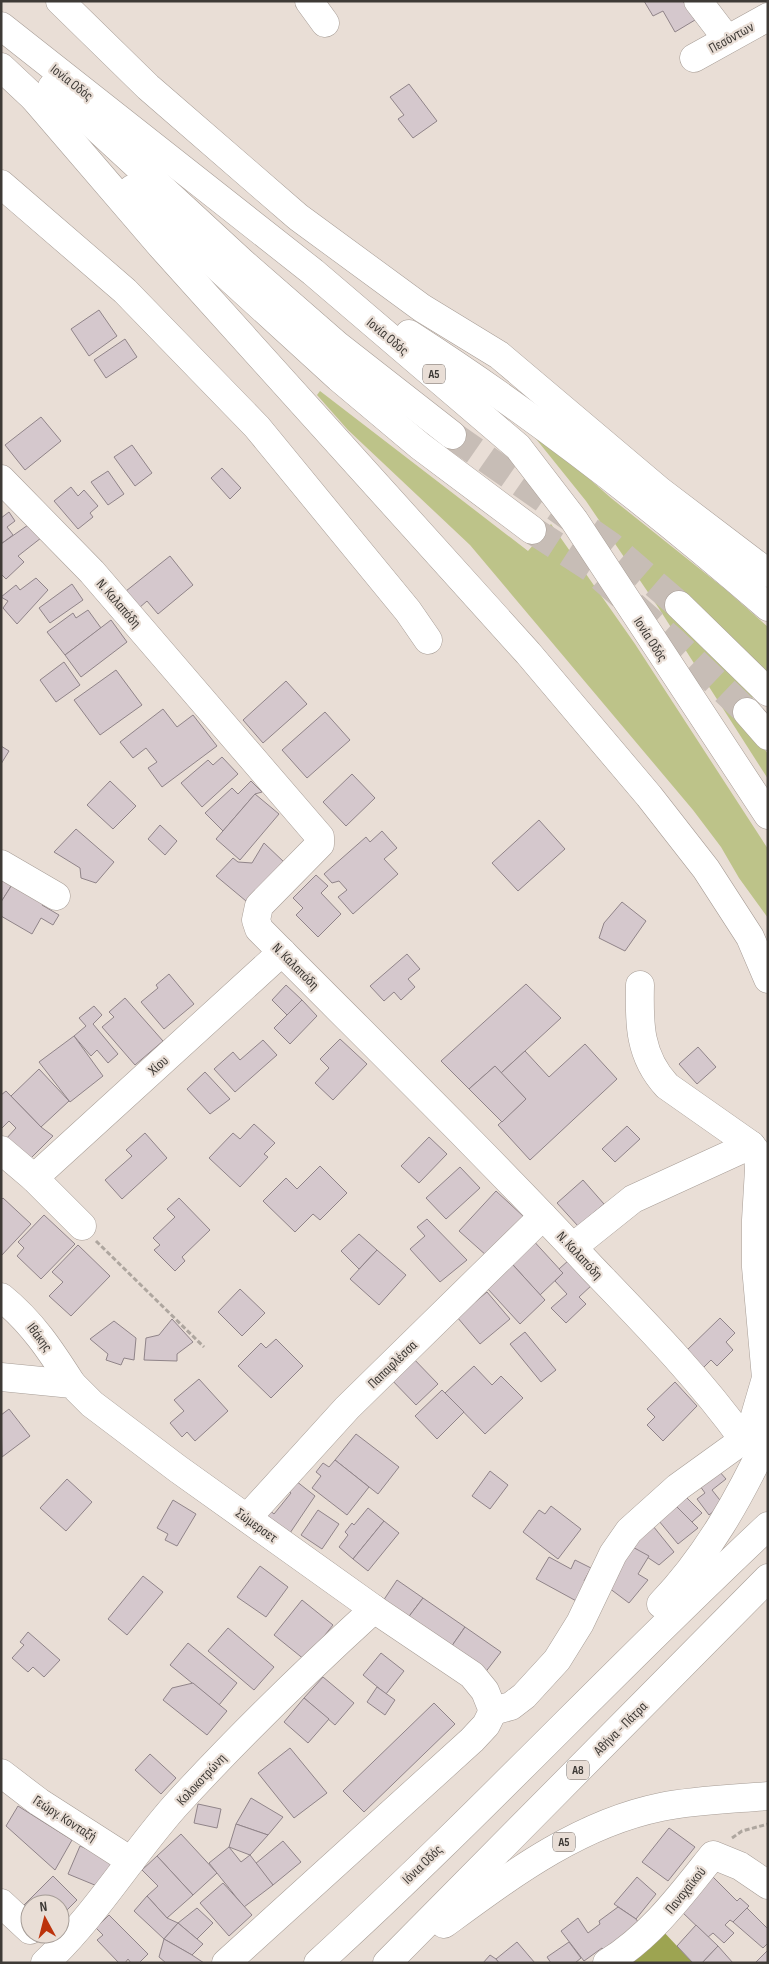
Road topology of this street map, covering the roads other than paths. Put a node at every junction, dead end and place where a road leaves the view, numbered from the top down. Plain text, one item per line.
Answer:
1 (60, 1) edge
2 (308, 1) edge
3 (698, 1) edge
4 (768, 17) edge
5 (325, 23) dead end
6 (1, 26) edge
7 (1, 34) edge
8 (727, 39) junction
9 (694, 58) dead end
10 (1, 67) edge
11 (34, 98) junction
12 (1, 184) edge
13 (313, 272) junction
14 (452, 435) tunnel mouth
15 (1, 479) edge
16 (532, 530) tunnel mouth
17 (768, 573) edge
18 (679, 605) tunnel mouth
19 (768, 606) edge
20 (428, 640) dead end
21 (768, 692) edge
22 (747, 712) tunnel mouth
23 (768, 736) edge
24 (768, 815) edge
25 (1, 864) edge
26 (56, 896) dead end
27 (282, 952) junction
28 (768, 979) edge
29 (640, 985) dead end
30 (751, 1145) junction
31 (1, 1150) edge
32 (34, 1178) junction
33 (543, 1216) junction
34 (82, 1226) road end
35 (573, 1247) junction
36 (1, 1297) edge
37 (1, 1377) edge
38 (72, 1384) junction
39 (755, 1438) edge
40 (247, 1518) junction
41 (768, 1526) edge
42 (768, 1578) edge
43 (374, 1609) junction
44 (493, 1711) junction
45 (526, 1765) junction
46 (1, 1773) edge
47 (768, 1796) edge
48 (131, 1861) junction
49 (768, 1884) edge
50 (1, 1903) edge
51 (20, 1921) edge
52 (41, 1944) edge
53 (50, 1958) edge
54 (226, 1963) edge
55 (318, 1963) edge
56 (389, 1963) edge
57 (608, 1963) edge

1 - 17 main road
2 - 5 main road
3 - 8 main road
4 - 8 main road, Πεσόντων
6 - 13 main road, Ιονία Οδός / Α5
7 - 14 main road
8 - 9 main road, Πεσόντων
10 - 11 main road
11 - 16 main road
11 - 28 main road
12 - 20 main road
13 - 19 main road
13 - 24 main road, Ιονία Οδός / Α5
15 - 27 main road, Ν. Καλαπόδη
18 - 21 main road
22 - 23 main road
25 - 26 main road
27 - 32 main road, Χίου
27 - 33 main road, Ν. Καλαπόδη
29 - 30 main road
30 - 35 main road
30 - 39 main road
31 - 32 main road
32 - 34 main road
33 - 35 main road, Ν. Καλαπόδη
33 - 40 main road, Παπαφλέσσα
35 - 39 main road, Ν. Καλαπόδη
36 - 38 main road, Ιθάκης
37 - 38 main road
38 - 40 main road, Σώμερσετ
39 - 44 main road
39 - 45 main road
40 - 43 main road, Σώμερσετ
41 - 45 main road
42 - 56 main road, Αθήνα - Πάτρα / Α8
43 - 44 main road, Σώμερσετ
43 - 48 main road, Κολοκοτρώνη
44 - 54 main road
45 - 55 main road, Ιόνια Οδός
46 - 48 main road, Γεώργ. Κονταξή
47 - 56 main road, Α5
48 - 53 main road, Κολοκοτρώνη
49 - 57 main road, Παναχαϊκού
50 - 51 main road
52 - 53 main road

